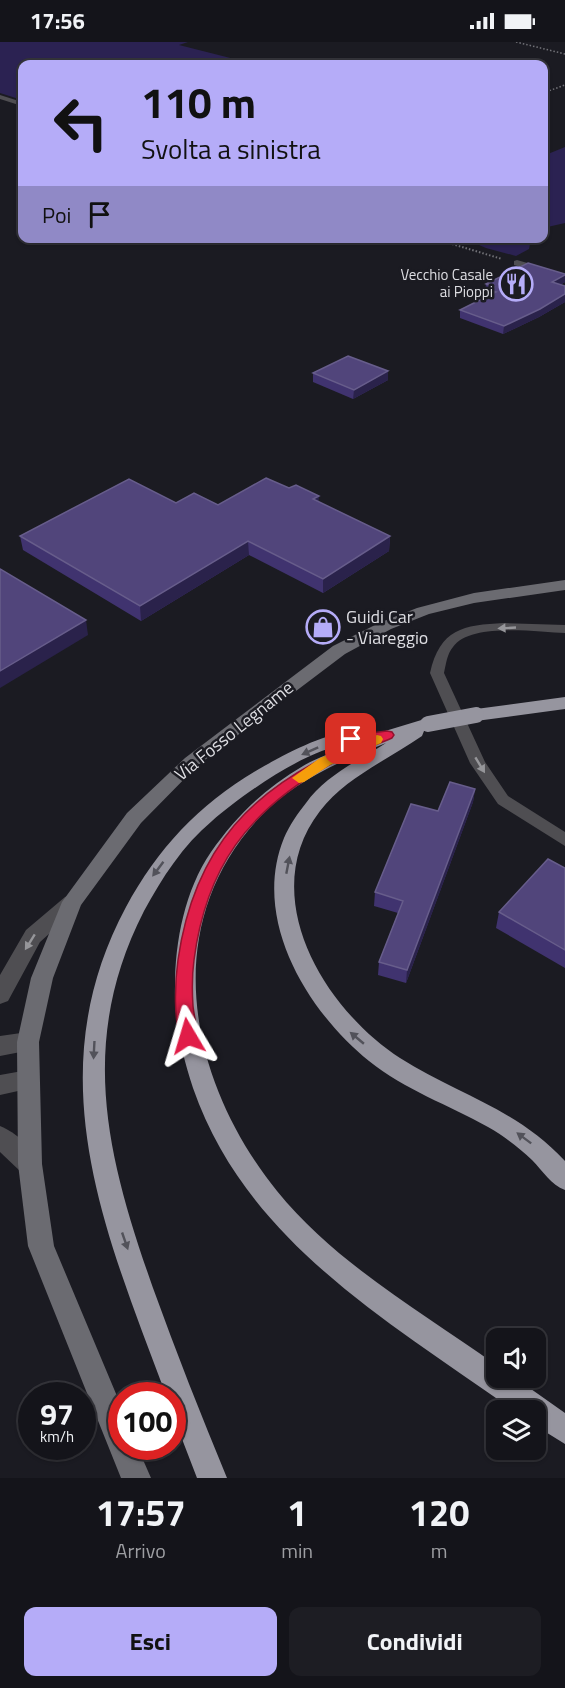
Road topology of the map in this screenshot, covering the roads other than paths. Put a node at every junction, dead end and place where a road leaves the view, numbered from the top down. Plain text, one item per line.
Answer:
1 (0, 97) edge
2 (18, 103) edge
3 (517, 263) road end
4 (565, 278) edge
5 (565, 585) edge
6 (565, 630) edge
7 (565, 703) edge
8 (429, 724) junction
9 (387, 735) junction
10 (565, 840) edge
11 (72, 902) junction
12 (0, 995) edge
13 (28, 1042) junction
14 (0, 1046) edge
15 (28, 1080) junction
16 (0, 1085) edge
17 (0, 1137) edge
18 (30, 1164) junction
19 (565, 1179) edge
20 (108, 1411) edge
21 (565, 1430) edge
22 (128, 1460) edge
23 (136, 1478) edge
24 (212, 1478) edge

1 - 2 street
3 - 4 lane
5 - 11 street, Via Fosso Legname
6 -> 10 lane
7 - 8 highway, bridge
8 - 9 highway
19 -> 8 highway
9 - 21 highway
9 -> 24 highway
11 -> 12 street
11 - 13 street, Via Fosso Legname
13 - 14 street
13 - 15 street, Via Fosso Legname
15 - 16 street
15 - 18 street, Via Fosso Legname
17 - 18 street
18 - 20 street, Via Fosso Legname
22 - 23 street, Via Fosso Legname

